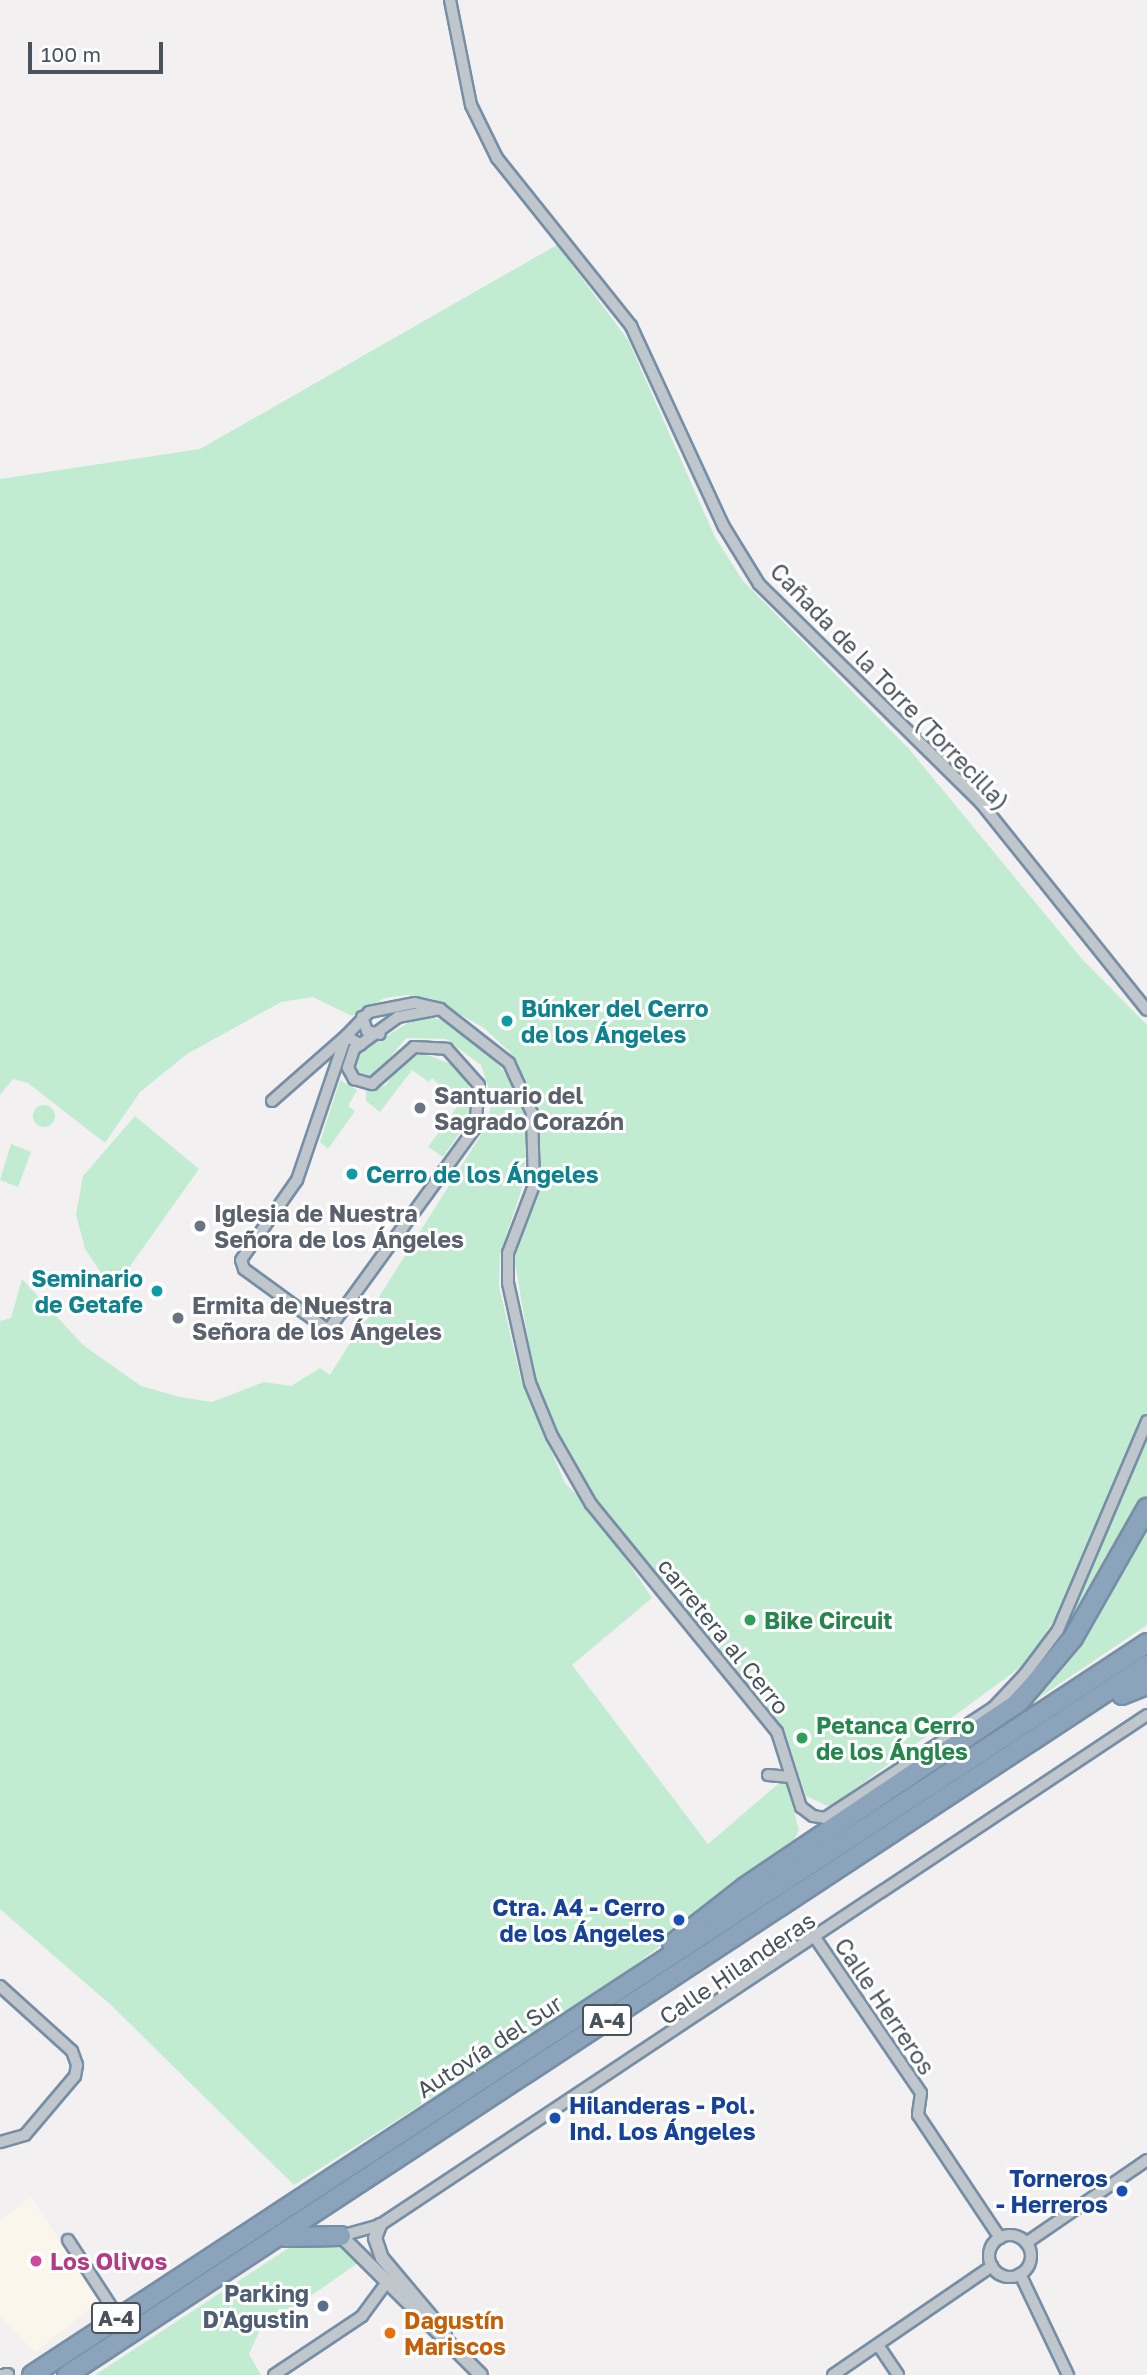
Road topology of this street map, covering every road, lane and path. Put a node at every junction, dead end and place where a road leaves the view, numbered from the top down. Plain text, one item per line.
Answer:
1 (450, 0) edge
2 (440, 1009) junction
3 (1147, 1010) edge
4 (362, 1017) junction
5 (380, 1034) junction
6 (346, 1035) junction
7 (361, 1045) junction
8 (272, 1101) dead end
9 (1147, 1421) edge
10 (1147, 1508) edge
11 (1147, 1643) edge
12 (1147, 1665) edge
13 (1147, 1679) edge
14 (1147, 1685) edge
15 (1122, 1695) junction
16 (1147, 1716) edge
17 (768, 1775) dead end
18 (790, 1777) junction
19 (950, 1795) junction
20 (816, 1939) junction
21 (0, 1986) edge
22 (597, 2005) junction
23 (0, 2142) edge
24 (1147, 2160) edge
25 (380, 2225) junction
26 (341, 2236) junction
27 (1000, 2238) junction
28 (278, 2239) junction
29 (68, 2240) dead end
30 (1026, 2243) junction
31 (200, 2262) junction
32 (992, 2266) junction
33 (1020, 2274) junction
34 (393, 2279) junction
35 (111, 2306) joint
36 (877, 2345) junction
37 (276, 2374) edge
38 (32, 2375) edge
39 (67, 2375) edge
40 (481, 2375) edge
41 (833, 2375) edge
42 (898, 2375) edge
43 (1068, 2375) edge

1 - 3 street, Cañada de la Torre (Torrecilla)
2 - 4 street
2 - 5 street
2 - 18 street, carretera al Cerro
4 - 5 street
4 - 6 street
5 - 7 street
6 - 7 street
6 - 7 street
6 - 8 street
9 - 18 street, carretera al Cerro
10 - 22 highway
11 - 22 highway, Autovía del Sur / A-4
12 - 19 highway, Autovía del Sur / A-4
13 - 15 highway
14 - 15 highway
15 - 19 highway
16 - 20 street, Calle Hilanderas
17 - 18 street
19 - 28 highway, Autovía del Sur / A-4
20 - 25 street, Calle Hilanderas
20 - 27 street, Calle Herreros
21 - 23 street
22 - 31 highway, Autovía del Sur / A-4
24 - 30 street
25 - 26 street, Calle Hilanderas
25 - 34 street
26 - 28 highway
26 - 34 street
27 - 30 street
27 - 32 street
28 - 39 highway, Autovía del Sur / A-4
29 - 35 street
30 - 33 street
31 - 35 highway
31 - 38 highway, Autovía del Sur / A-4
32 - 33 street
32 - 36 street
33 - 43 street
34 - 37 street
34 - 40 street
36 - 41 street
36 - 42 street

